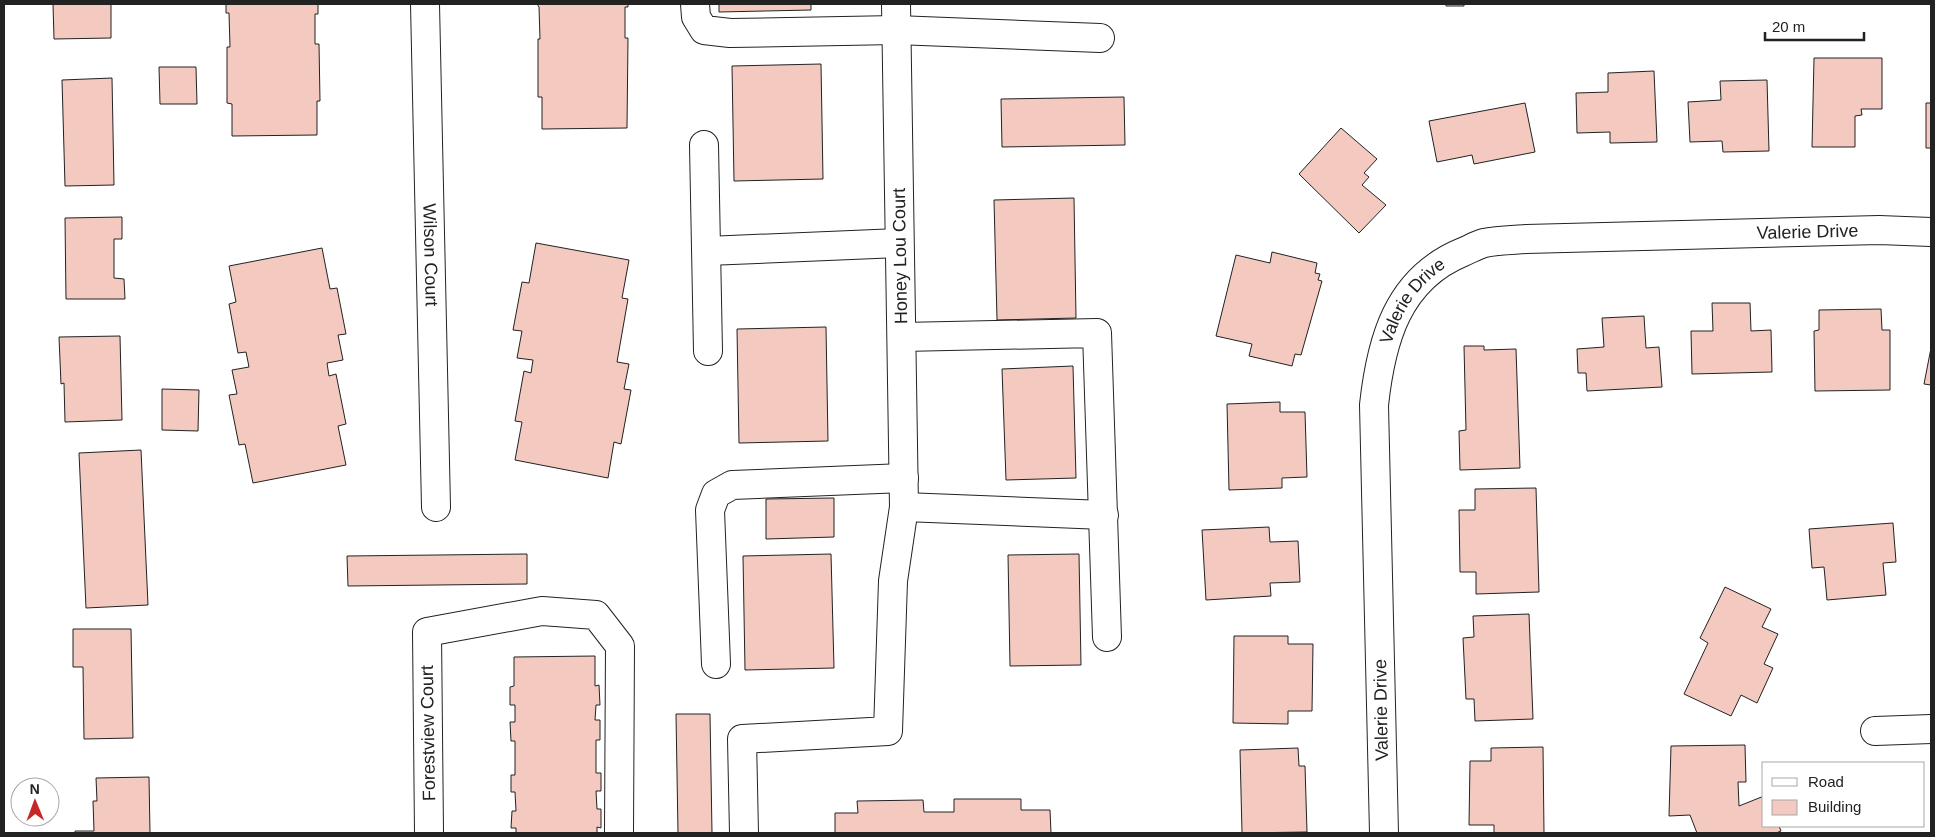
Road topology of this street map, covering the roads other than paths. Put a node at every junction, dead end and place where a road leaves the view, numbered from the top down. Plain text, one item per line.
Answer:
1 (425, 4) edge
2 (695, 4) edge
3 (896, 4) edge
4 (896, 30) junction
5 (1100, 38) dead end
6 (704, 146) dead end
7 (1931, 232) edge
8 (900, 244) junction
9 (707, 251) junction
10 (902, 337) junction
11 (708, 351) dead end
12 (904, 478) junction
13 (436, 507) dead end
14 (904, 507) junction
15 (1104, 515) junction
16 (1107, 637) dead end
17 (716, 664) dead end
18 (1931, 729) edge
19 (1875, 731) dead end
20 (429, 833) edge
21 (619, 833) edge
22 (744, 833) edge
23 (1384, 833) edge

1 - 13 street, Wilson Court
2 - 4 street
3 - 4 street, Honey Lou Court
4 - 5 street
4 - 8 street, Honey Lou Court
6 - 9 street
7 - 23 street, Valerie Drive
8 - 9 street
8 - 10 street, Honey Lou Court
9 - 11 street
10 - 12 street, Honey Lou Court
10 - 15 street
12 - 14 street, Honey Lou Court
12 - 17 street
14 - 15 street
14 - 22 street, Honey Lou Court
15 - 16 street
18 - 19 street
20 - 21 street, Forestview Court

